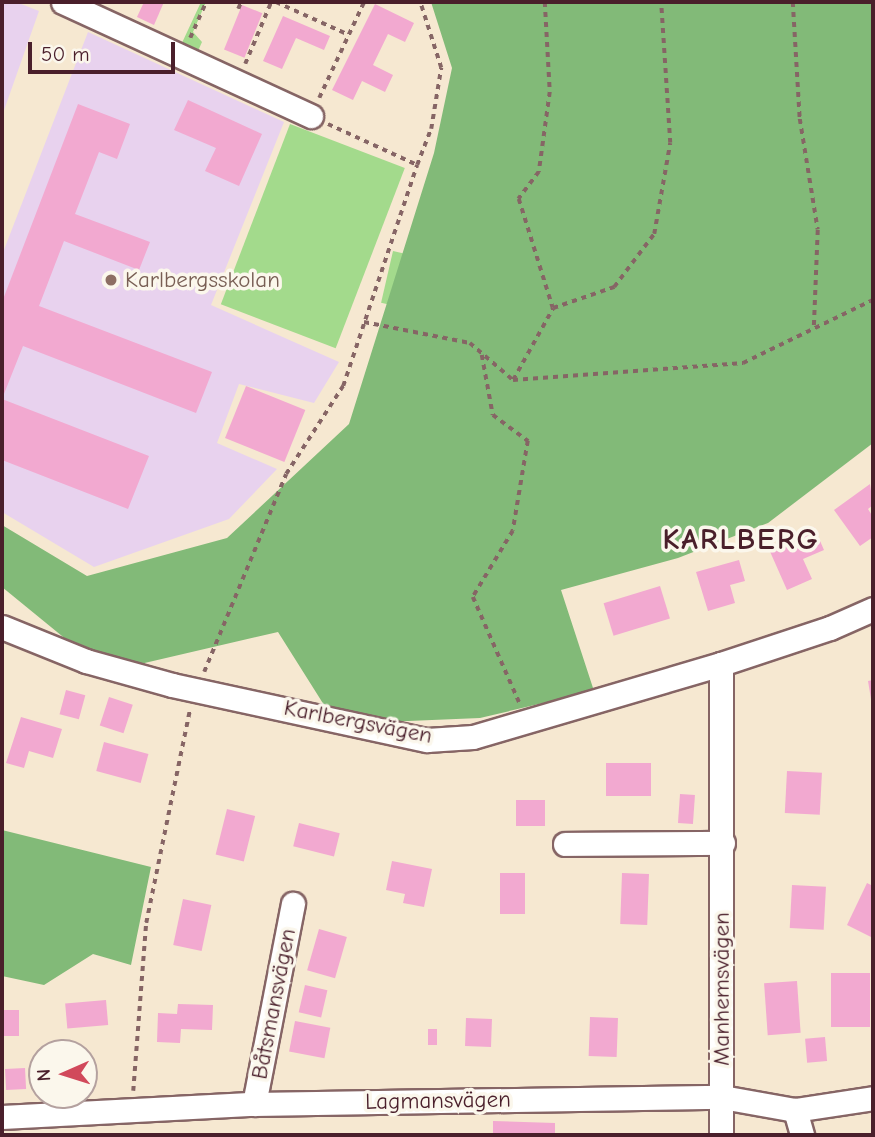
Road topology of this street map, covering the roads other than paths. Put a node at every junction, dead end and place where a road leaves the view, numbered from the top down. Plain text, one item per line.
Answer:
1 (63, 2) edge
2 (311, 116) road end
3 (873, 609) edge
4 (2, 627) edge
5 (721, 664) junction
6 (723, 843) junction
7 (565, 844) dead end
8 (293, 904) dead end
9 (722, 1097) junction
10 (873, 1098) edge
11 (254, 1104) junction
12 (794, 1110) junction
13 (2, 1117) edge
14 (721, 1135) edge
15 (802, 1135) edge

1 - 2 street
3 - 5 street, Karlbergsvägen
4 - 5 street, Karlbergsvägen
5 - 6 street, Manhemsvägen
6 - 7 street
6 - 9 street, Manhemsvägen
8 - 11 street, Båtsmansvägen
9 - 11 street, Lagmansvägen
9 - 12 street, Lagmansvägen
9 - 14 street, Manhemsvägen
10 - 12 street, Lagmansvägen
11 - 13 street, Lagmansvägen
12 - 15 street

